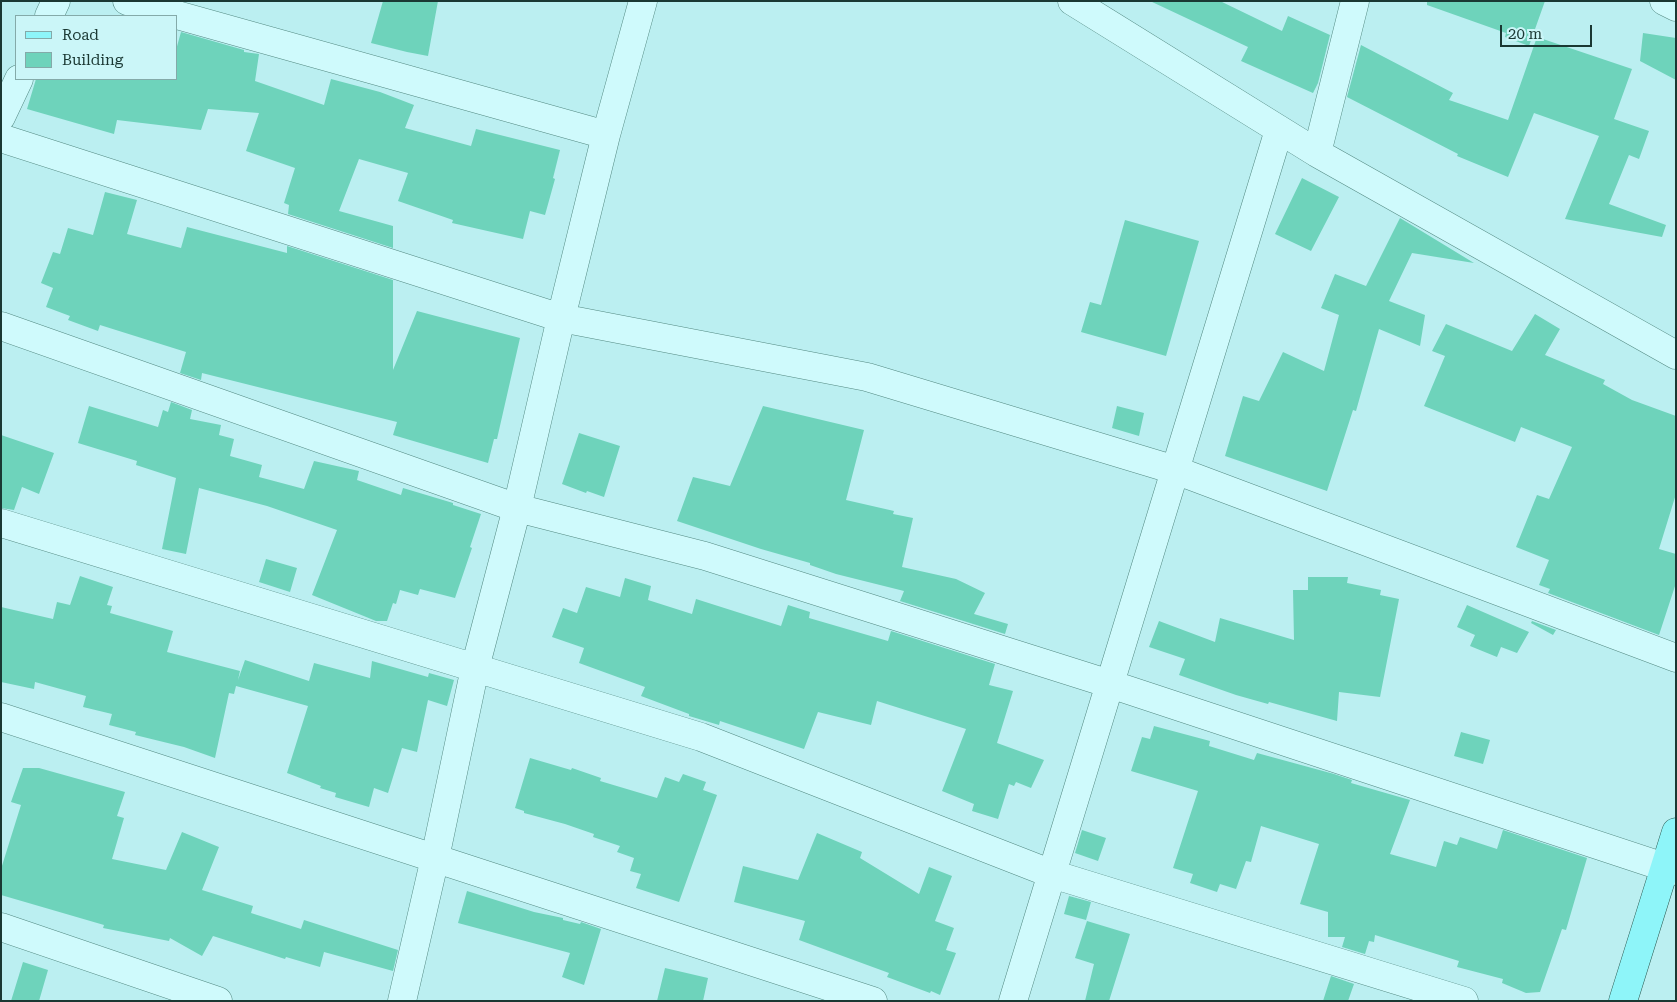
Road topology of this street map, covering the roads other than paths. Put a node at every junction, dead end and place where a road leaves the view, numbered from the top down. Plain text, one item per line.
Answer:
1 (56, 1) edge
2 (127, 1) edge
3 (643, 1) edge
4 (1072, 1) edge
5 (1355, 1) edge
6 (1664, 1) edge
7 (1676, 7) edge
8 (49, 15) edge
9 (177, 15) edge
10 (178, 15) edge
11 (19, 80) edge
12 (1, 117) edge
13 (1279, 130) junction
14 (606, 135) junction
15 (1, 138) edge
16 (1317, 153) junction
17 (560, 318) junction
18 (1, 326) edge
19 (1676, 355) edge
20 (1175, 470) junction
21 (517, 508) junction
22 (1, 523) edge
23 (1676, 658) edge
24 (475, 668) junction
25 (1110, 684) junction
26 (1, 716) edge
27 (1676, 832) edge
28 (435, 858) junction
29 (1670, 869) edge
30 (1052, 874) junction
31 (1, 927) edge
32 (218, 1001) edge
33 (402, 1001) edge
34 (873, 1001) edge
35 (1013, 1001) edge
36 (1464, 1001) edge
37 (1624, 1001) edge

1 - 8 street
2 - 9 street
3 - 14 street
4 - 13 street
5 - 16 street
6 - 7 street
10 - 14 street
11 - 12 street
13 - 16 street
13 - 20 street
14 - 17 street
15 - 17 street
16 - 19 street
17 - 20 street
17 - 21 street
18 - 21 street
20 - 23 street
20 - 25 street
21 - 24 street
21 - 25 street
22 - 24 street
24 - 28 street
24 - 30 street
25 - 29 street
25 - 30 street
26 - 28 street
27 - 29 main road
28 - 33 street
28 - 34 street
29 - 37 main road
30 - 35 street
30 - 36 street
31 - 32 street

